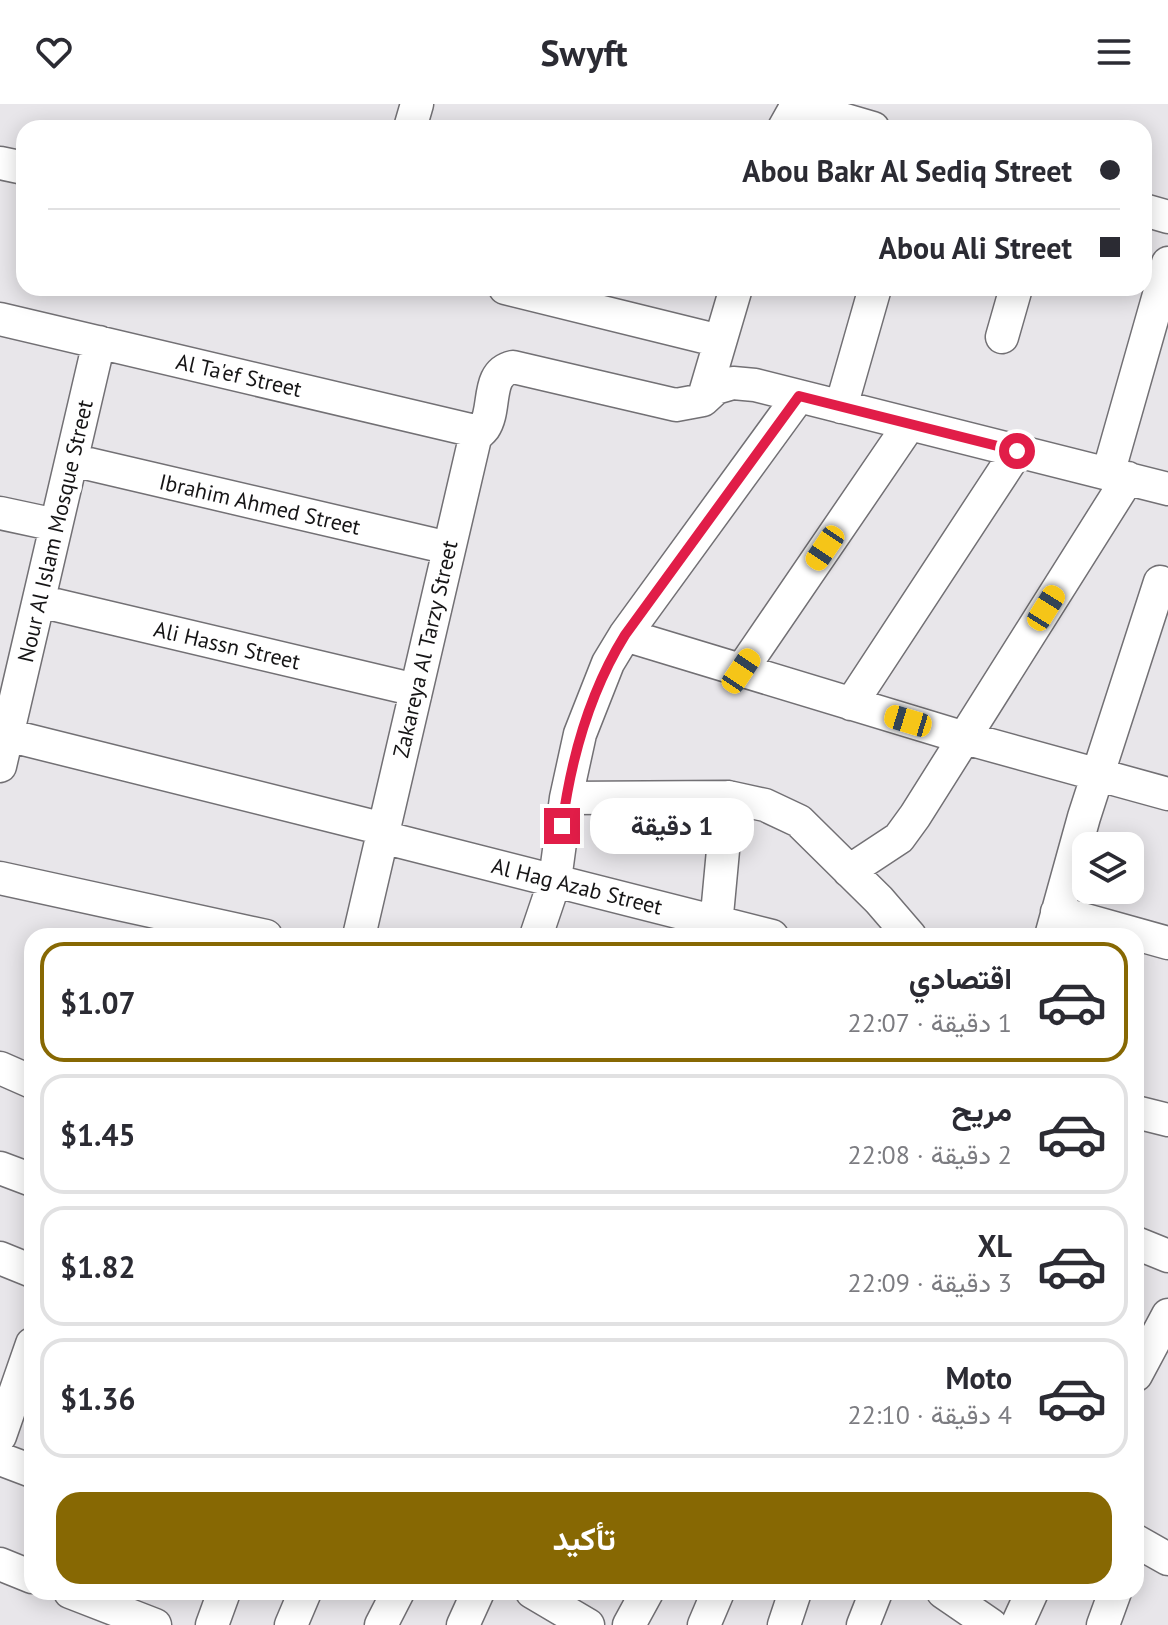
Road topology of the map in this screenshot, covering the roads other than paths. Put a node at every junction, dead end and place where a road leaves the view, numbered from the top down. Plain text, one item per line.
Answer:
1 (788, 120) edge
2 (845, 120) edge
3 (1168, 263) edge
4 (537, 296) edge
5 (734, 296) edge
6 (873, 296) edge
7 (1014, 296) edge
8 (0, 319) edge
9 (1002, 337) dead end
10 (720, 341) junction
11 (99, 342) junction
12 (799, 396) junction
13 (703, 400) junction
14 (841, 407) junction
15 (909, 425) junction
16 (479, 432) junction
17 (1017, 451) junction
18 (72, 460) junction
19 (1118, 476) junction
20 (1168, 489) edge
21 (0, 513) edge
22 (56, 525) junction
23 (449, 548) junction
24 (1160, 582) dead end
25 (39, 601) junction
26 (625, 635) junction
27 (1156, 638) edge
28 (741, 671) junction
29 (9, 687) edge
30 (416, 690) junction
31 (851, 704) junction
32 (7, 735) junction
33 (965, 738) junction
34 (0, 766) edge
35 (1098, 775) junction
36 (1168, 794) edge
37 (728, 797) junction
38 (566, 798) junction
39 (383, 833) junction
40 (849, 871) junction
41 (0, 878) edge
42 (555, 880) junction
43 (1054, 924) edge
44 (229, 928) edge
45 (361, 928) edge
46 (539, 928) edge
47 (713, 928) edge
48 (716, 928) edge
49 (903, 928) edge
50 (1078, 928) edge
51 (1144, 939) edge
52 (1168, 943) edge
53 (0, 1068) edge
54 (24, 1078) edge
55 (1144, 1114) edge
56 (1168, 1120) edge
57 (0, 1168) edge
58 (24, 1177) edge
59 (1144, 1246) edge
60 (1168, 1256) edge
61 (0, 1258) edge
62 (24, 1268) edge
63 (1168, 1315) edge
64 (1144, 1360) edge
65 (22, 1363) edge
66 (0, 1436) edge
67 (0, 1459) edge
68 (24, 1468) edge
69 (1144, 1546) edge
70 (1168, 1559) edge
71 (0, 1564) edge
72 (24, 1574) edge
73 (91, 1600) edge
74 (221, 1600) edge
75 (302, 1600) edge
76 (394, 1600) edge
77 (474, 1600) edge
78 (551, 1600) edge
79 (643, 1600) edge
80 (715, 1600) edge
81 (792, 1600) edge
82 (873, 1600) edge
83 (1028, 1600) edge
84 (1112, 1600) edge
85 (949, 1601) edge
86 (155, 1625) edge
87 (212, 1625) edge
88 (291, 1625) edge
89 (381, 1625) edge
90 (463, 1625) edge
91 (588, 1625) edge
92 (629, 1625) edge
93 (704, 1625) edge
94 (784, 1625) edge
95 (863, 1625) edge
96 (991, 1625) edge
97 (1017, 1625) edge
98 (1103, 1625) edge

1 - 2 street
3 - 19 street
4 - 10 street
5 - 10 street
6 - 14 street
7 - 9 street
8 - 11 street, Al Ta'ef Street
10 - 13 street
11 - 16 street, Al Ta'ef Street
11 - 18 street, Nour Al Islam Mosque Street
12 - 13 street
12 - 14 street
12 - 26 street
13 - 16 street, Zakareya Al Tarzy Street
14 - 15 street
15 - 17 street
15 - 28 street
16 - 23 street, Zakareya Al Tarzy Street
17 - 19 street
17 - 31 street
18 - 22 street, Nour Al Islam Mosque Street
18 - 23 street, Ibrahim Ahmed Street
19 - 20 street
19 - 33 street
21 - 22 street
22 - 25 street, Nour Al Islam Mosque Street
23 - 30 street, Zakareya Al Tarzy Street
24 - 27 street
25 - 29 street, Nour Al Islam Mosque Street
25 - 30 street, Ali Hassn Street
26 - 28 street
26 - 38 street
27 - 35 street
28 - 31 street
29 - 32 street, Nour Al Islam Mosque Street
30 - 39 street, Zakareya Al Tarzy Street
31 - 33 street
32 - 34 street, Nour Al Islam Mosque Street
32 - 39 street, Al Hag Azab Street
33 - 35 street
33 - 40 street
35 - 36 street
35 - 43 street
37 - 38 street
37 - 40 street
37 - 48 street
38 - 42 street
39 - 42 street, Al Hag Azab Street
39 - 45 street, Zakareya Al Tarzy Street
40 - 49 street
41 - 44 street
42 - 46 street
42 - 47 street, Al Hag Azab Street
43 - 50 street
51 - 52 street
53 - 54 street
55 - 56 street
57 - 58 street
59 - 60 street
61 - 62 street
63 - 64 street
65 - 66 street
67 - 68 street
69 - 70 street
71 - 72 street
73 - 86 street
74 - 87 street
75 - 88 street
76 - 89 street
77 - 90 street
78 - 91 street
79 - 92 street
80 - 93 street
81 - 94 street
82 - 95 street
83 - 97 street
84 - 98 street
85 - 96 street

